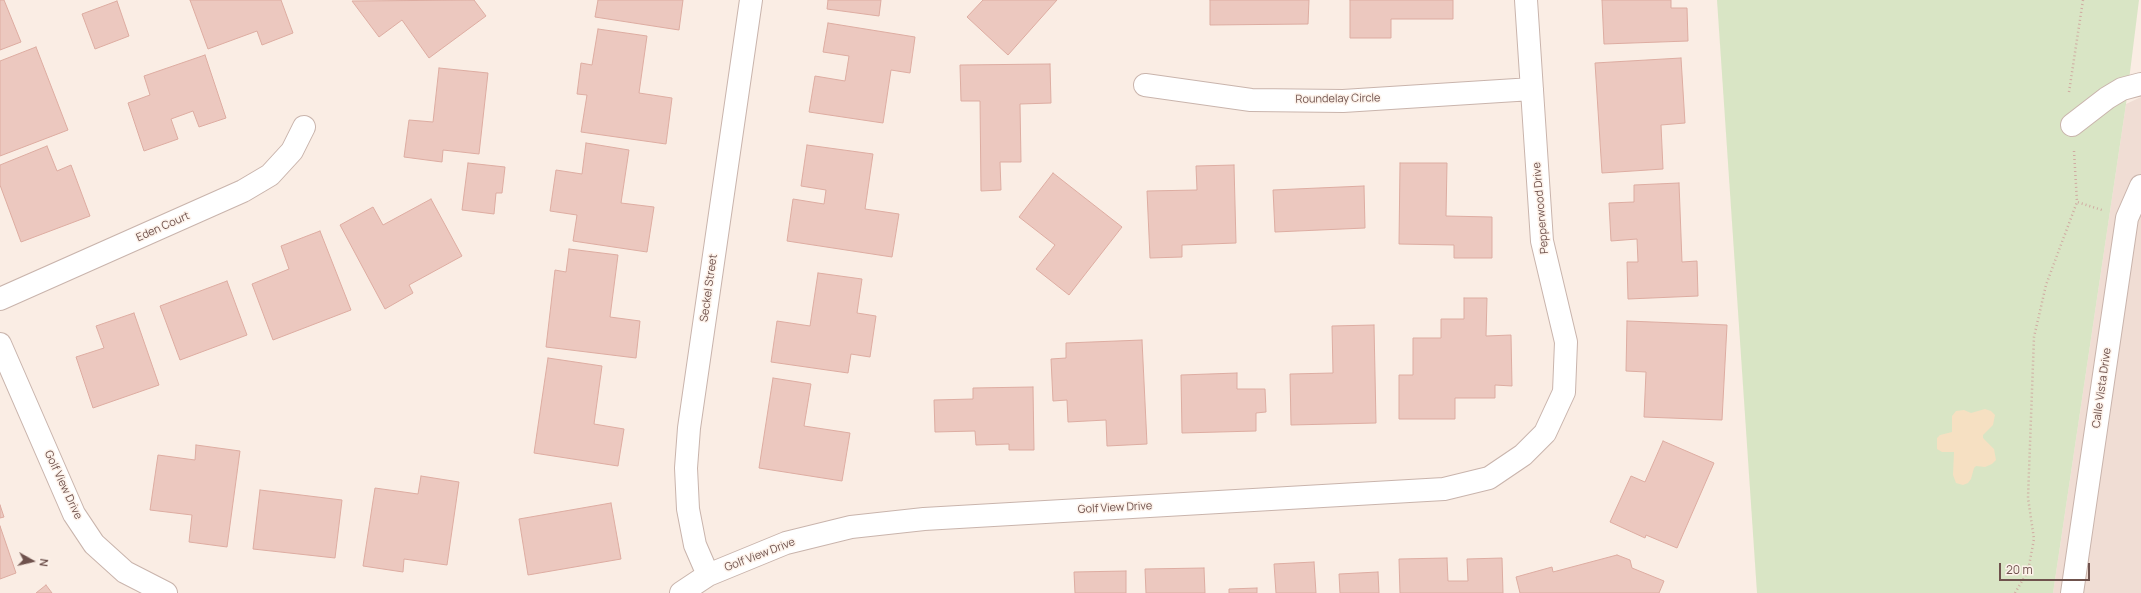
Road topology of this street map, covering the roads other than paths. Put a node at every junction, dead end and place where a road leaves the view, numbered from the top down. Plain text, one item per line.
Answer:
1 (751, 0) edge
2 (1526, 0) edge
3 (1145, 84) dead end
4 (2141, 84) edge
5 (1532, 89) junction
6 (2072, 125) dead end
7 (304, 127) dead end
8 (2141, 186) edge
9 (0, 299) edge
10 (0, 344) edge
11 (1545, 433) joint
12 (708, 575) junction
13 (166, 593) edge
14 (681, 593) edge
15 (2072, 593) edge

1 - 12 street, Seckel Street
2 - 5 street, Pepperwood Drive
3 - 5 street, Roundelay Circle
4 - 6 street
5 - 11 street, Pepperwood Drive
7 - 9 street, Eden Court
8 - 15 street, Calle Vista Drive
10 - 13 street, Golf View Drive
11 - 12 street, Golf View Drive
12 - 14 street, Golf View Drive

